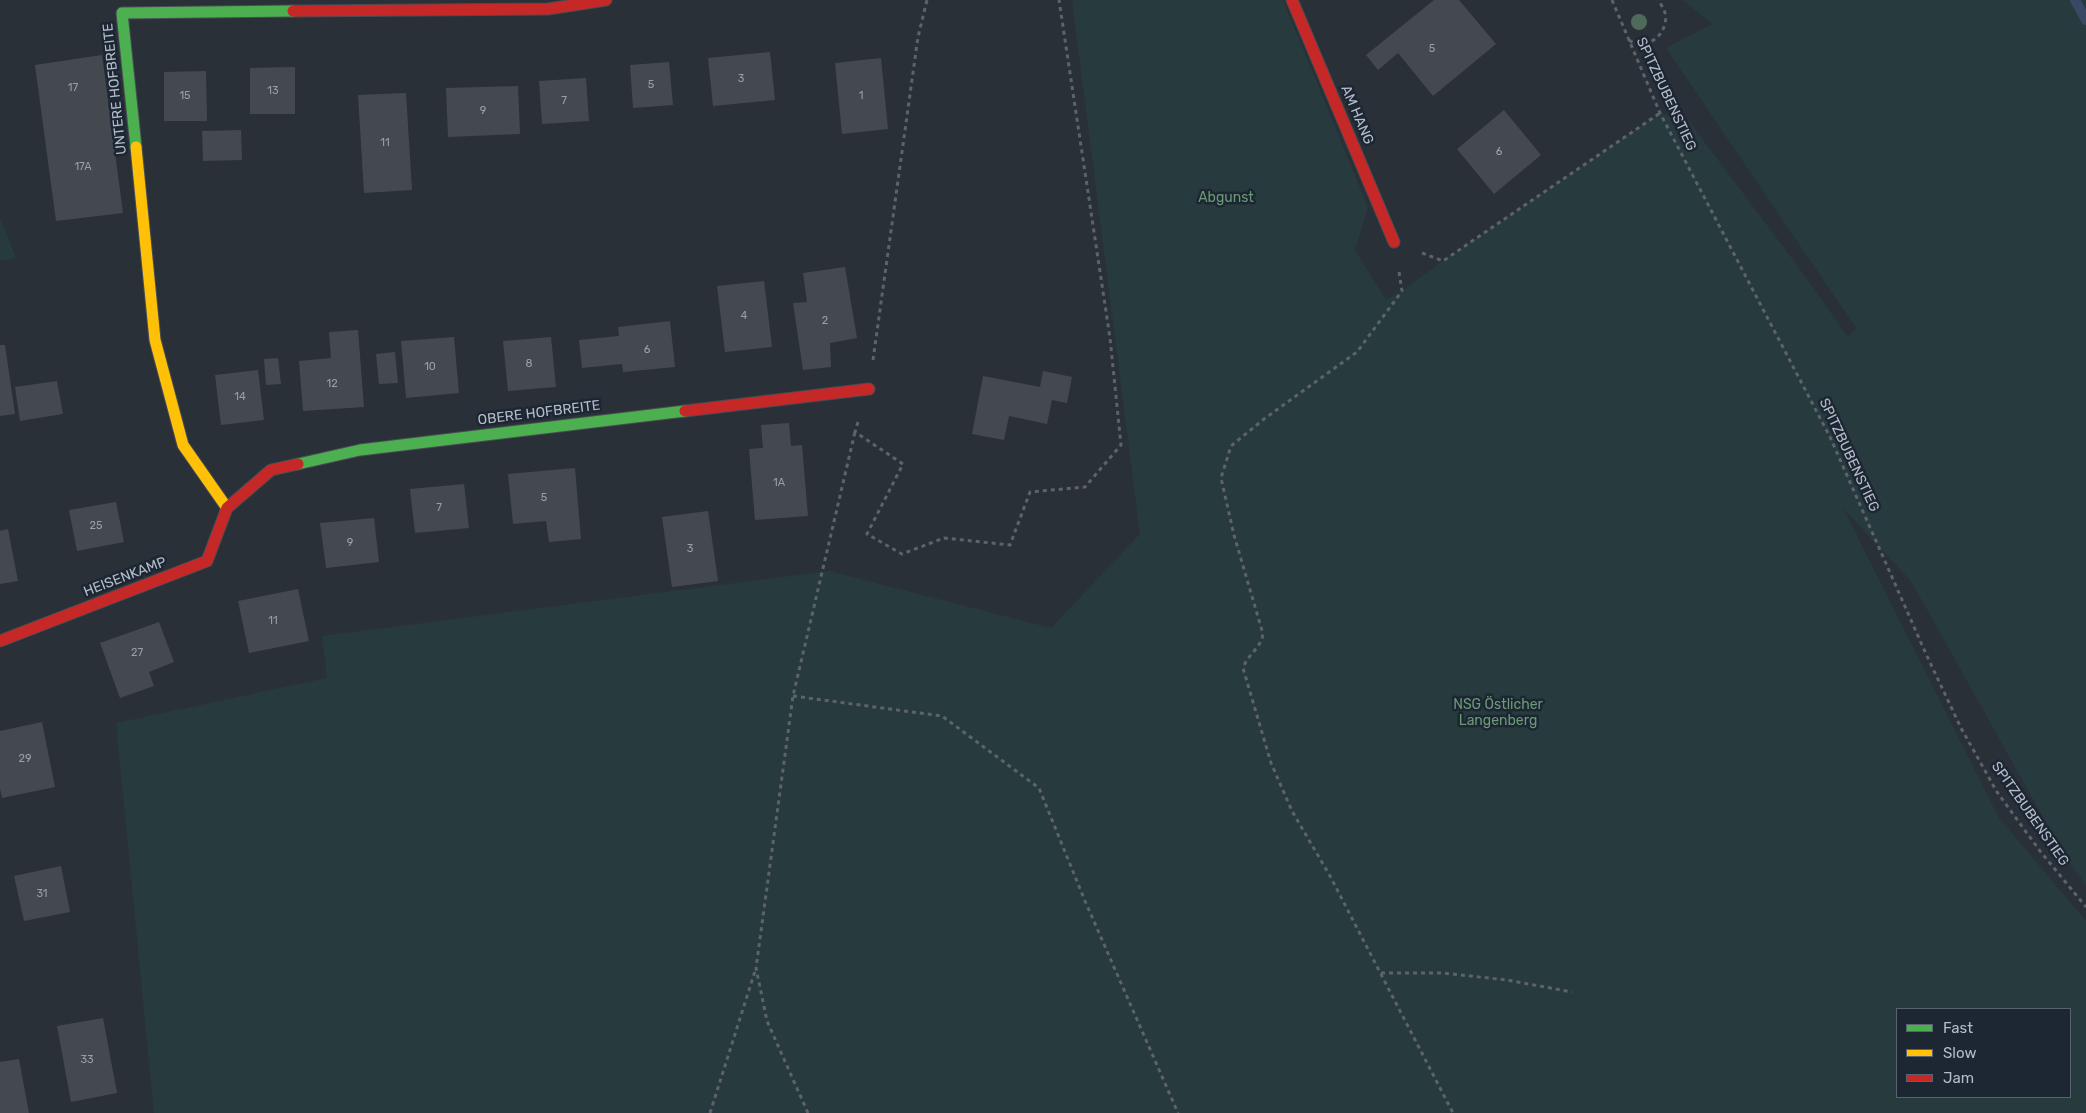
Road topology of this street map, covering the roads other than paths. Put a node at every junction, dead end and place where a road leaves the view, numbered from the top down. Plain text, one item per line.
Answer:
1 (606, 0) edge
2 (1292, 0) edge
3 (1394, 242) road end
4 (869, 389) road end
5 (227, 508) junction
6 (0, 641) edge

1 - 5 street, UNTERE HOFBREITE
2 - 3 street, AM HANG
4 - 5 street, OBERE HOFBREITE
5 - 6 street, HEISENKAMP

